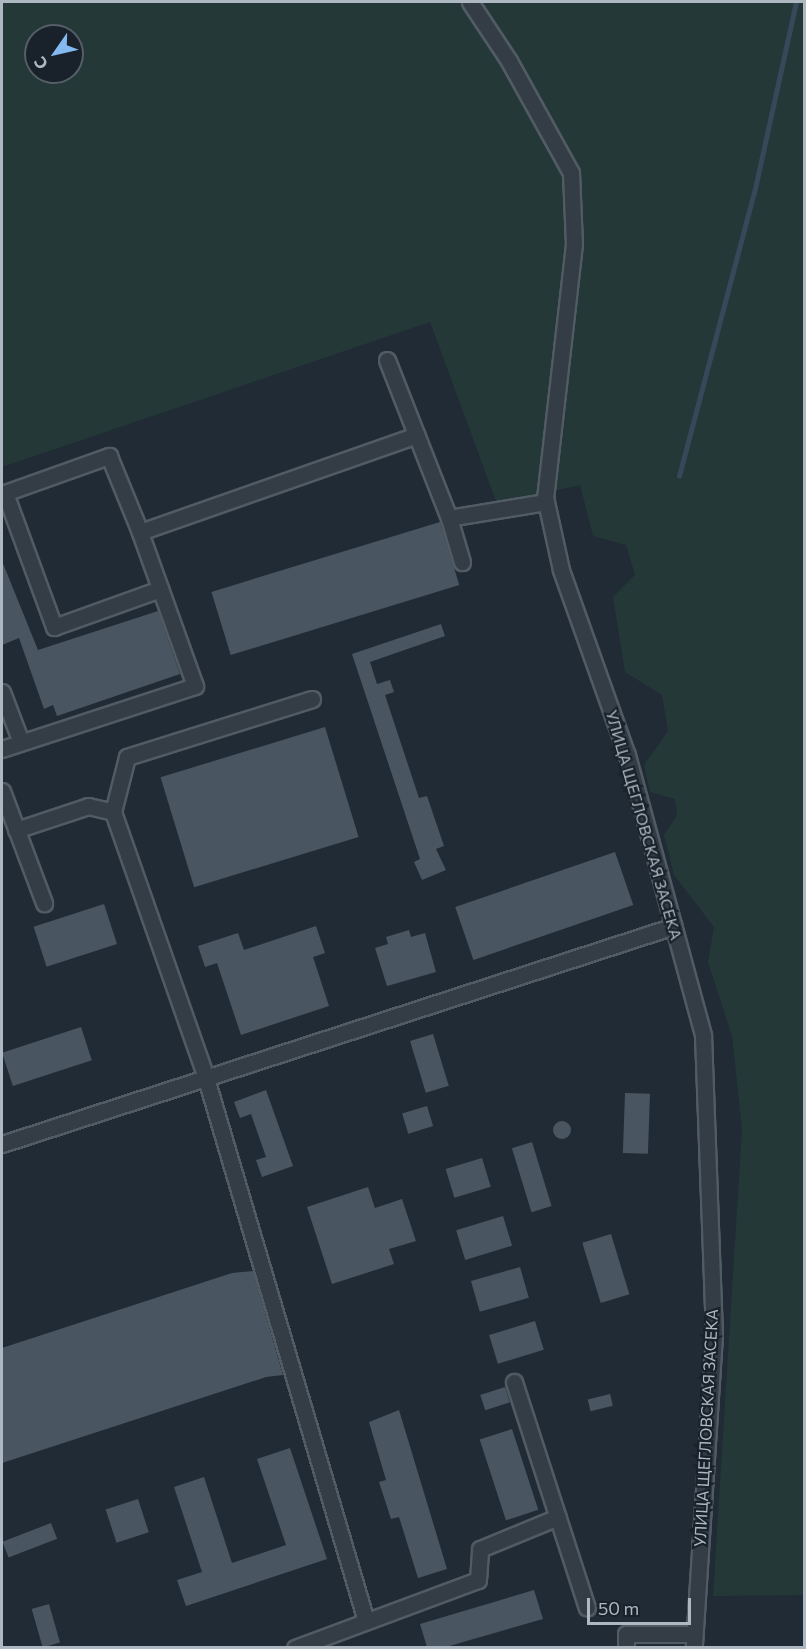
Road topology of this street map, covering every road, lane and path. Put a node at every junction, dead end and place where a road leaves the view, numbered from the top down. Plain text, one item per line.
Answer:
1 (470, 2) edge
2 (387, 360) dead end
3 (417, 435) junction
4 (3, 493) edge
5 (546, 502) junction
6 (449, 518) junction
7 (140, 532) junction
8 (462, 562) dead end
9 (160, 589) junction
10 (2, 692) edge
11 (312, 699) dead end
12 (21, 742) junction
13 (2, 749) edge
14 (2, 791) edge
15 (113, 812) junction
16 (16, 830) junction
17 (44, 903) dead end
18 (674, 926) junction
19 (205, 1075) junction
20 (2, 1143) edge
21 (514, 1382) dead end
22 (558, 1517) junction
23 (587, 1608) dead end
24 (366, 1621) junction
25 (694, 1641) edge
26 (295, 1647) edge
27 (626, 1647) edge

1 - 5 street, УЛИЦА ЩЕГЛОВСКАЯ ЗАСЕКА
2 - 3 street
3 - 6 street
3 - 7 street
4 - 7 street
4 - 9 street
5 - 6 street
5 - 18 street, УЛИЦА ЩЕГЛОВСКАЯ ЗАСЕКА
6 - 8 street
7 - 9 street
9 - 12 street
10 - 12 street
11 - 15 street
12 - 13 street
14 - 16 street
15 - 16 street
15 - 19 street
16 - 17 street
18 - 19 street
18 - 25 street, УЛИЦА ЩЕГЛОВСКАЯ ЗАСЕКА
19 - 20 street
19 - 24 street
21 - 22 street
22 - 23 street
22 - 24 street
24 - 26 street
25 - 27 street

